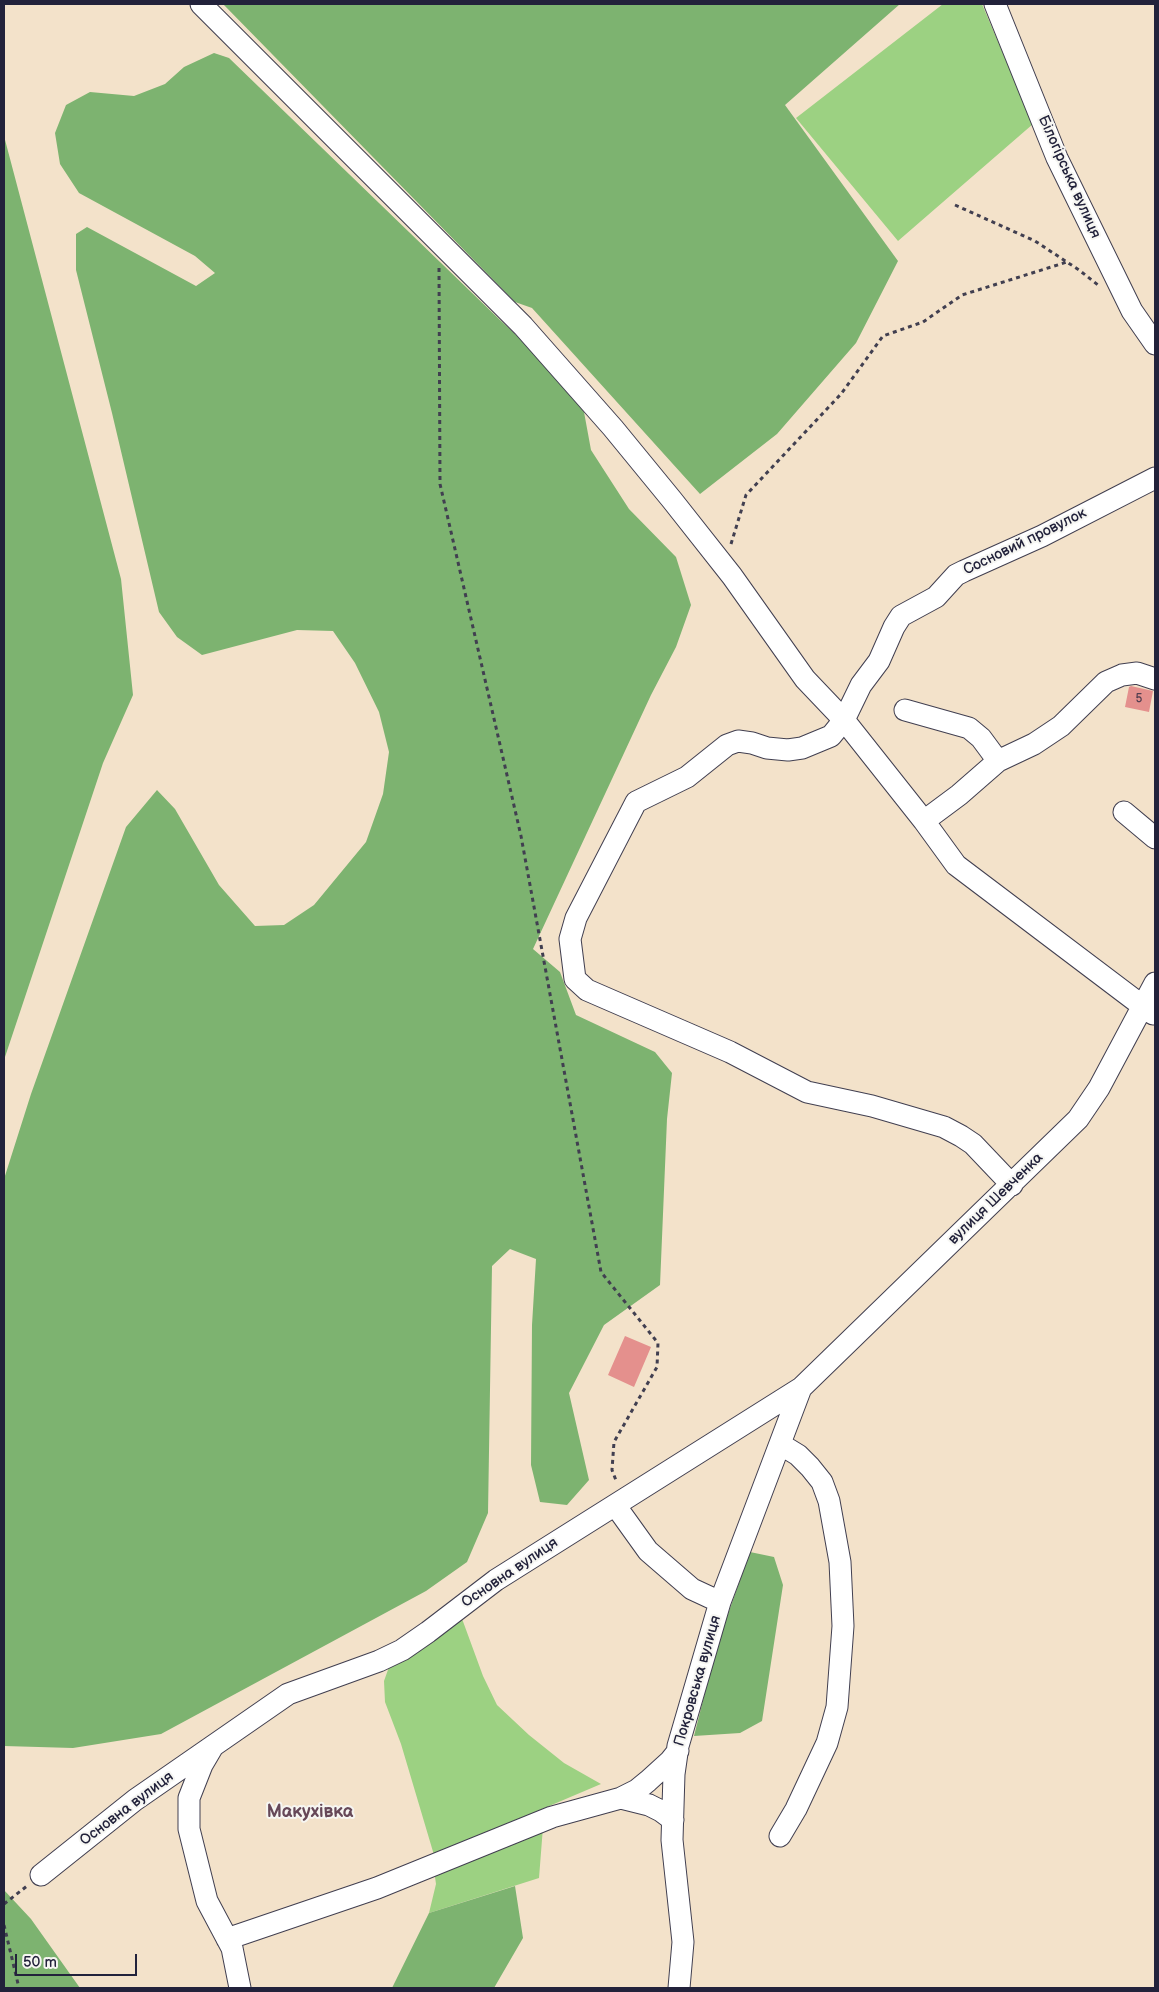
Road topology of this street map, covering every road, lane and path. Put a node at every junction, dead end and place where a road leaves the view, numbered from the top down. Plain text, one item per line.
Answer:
1 (201, 4) edge
2 (996, 4) edge
3 (955, 205) dead end
4 (439, 243) junction
5 (1067, 262) junction
6 (1102, 288) dead end
7 (1155, 344) edge
8 (1155, 478) edge
9 (724, 566) junction
10 (1155, 679) edge
11 (905, 710) dead end
12 (844, 720) junction
13 (998, 761) junction
14 (1124, 812) dead end
15 (924, 821) junction
16 (1155, 838) edge
17 (1155, 983) edge
18 (1149, 1011) edge
19 (1012, 1185) junction
20 (801, 1388) junction
21 (780, 1444) junction
22 (619, 1503) junction
23 (720, 1602) junction
24 (214, 1744) junction
25 (678, 1751) junction
26 (170, 1776) junction
27 (189, 1798) junction
28 (621, 1798) junction
29 (673, 1820) junction
30 (780, 1836) dead end
31 (41, 1875) joint
32 (4, 1904) edge
33 (4, 1925) edge
34 (227, 1938) junction
35 (19, 1988) edge
36 (240, 1988) edge
37 (678, 1988) edge

1 - 4 street
2 - 7 street, Білогірська вулиця
3 - 5 path
4 - 9 street
4 - 22 path
5 - 6 path
5 - 9 path
8 - 12 street, Сосновий провулок
9 - 12 street
10 - 13 street
11 - 13 street
12 - 15 street
12 - 19 street, Сосновий провулок
13 - 15 street
14 - 16 street
15 - 18 street
17 - 18 street, вулиця Шевченка
18 - 19 street, вулиця Шевченка
19 - 20 street, вулиця Шевченка
20 - 21 street, Покровська вулиця
20 - 22 street, Основна вулиця
21 - 23 street, Покровська вулиця
21 - 30 street
22 - 23 street
22 - 24 street, Основна вулиця
23 - 25 street, Покровська вулиця
24 - 26 street, Основна вулиця
24 - 27 street, Основна вулиця
25 - 28 street
25 - 29 street, Покровська вулиця
26 - 27 street
26 - 31 street, Основна вулиця
27 - 34 street, Основна вулиця
28 - 29 street
28 - 34 street
29 - 37 street, Покровська вулиця
31 - 32 path
33 - 35 path
34 - 36 street, Основна вулиця

